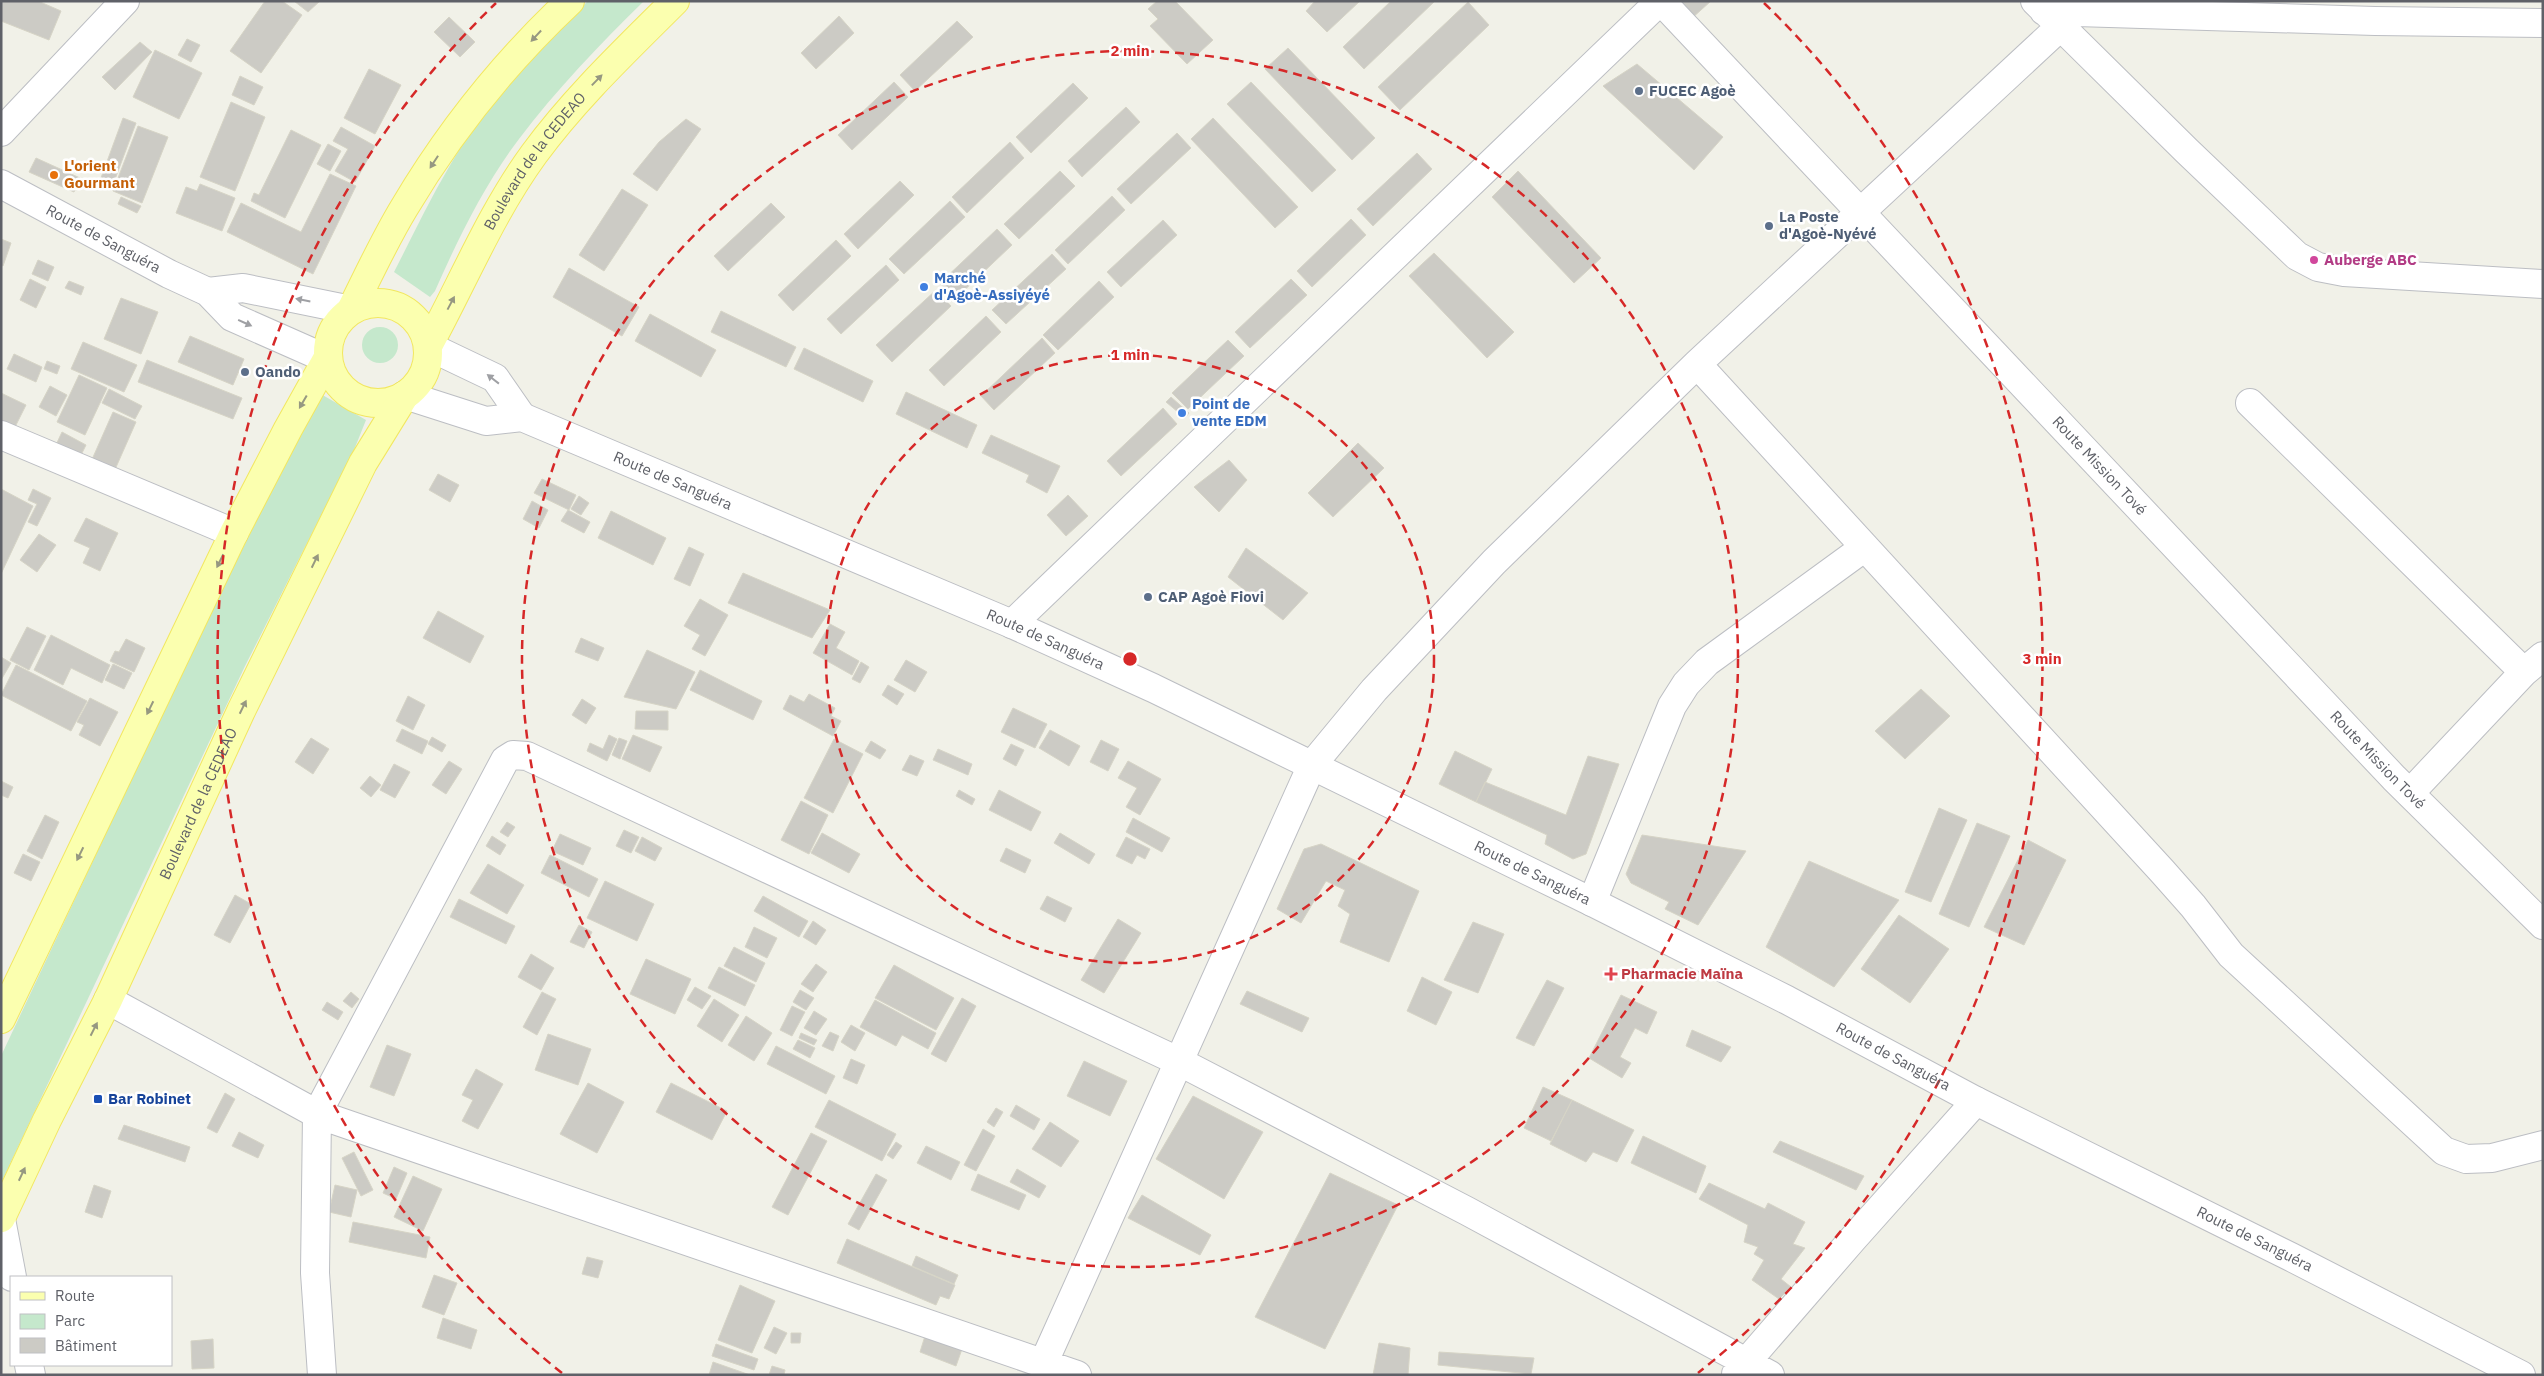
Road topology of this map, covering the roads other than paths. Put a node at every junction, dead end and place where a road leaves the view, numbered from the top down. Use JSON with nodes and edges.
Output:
{"nodes":[{"id":1,"x":126,"y":1,"type":"edge"},
{"id":2,"x":570,"y":1,"type":"edge"},
{"id":3,"x":675,"y":1,"type":"edge"},
{"id":4,"x":1661,"y":1,"type":"edge"},
{"id":5,"x":2047,"y":13,"type":"edge"},
{"id":6,"x":2543,"y":23,"type":"edge"},
{"id":7,"x":1,"y":132,"type":"edge"},
{"id":8,"x":1,"y":184,"type":"edge"},
{"id":9,"x":1860,"y":213,"type":"junction"},
{"id":10,"x":2543,"y":284,"type":"edge"},
{"id":11,"x":208,"y":292,"type":"junction"},
{"id":12,"x":351,"y":310,"type":"junction"},
{"id":13,"x":428,"y":346,"type":"junction"},
{"id":14,"x":328,"y":359,"type":"junction"},
{"id":15,"x":1697,"y":364,"type":"junction"},
{"id":16,"x":405,"y":395,"type":"junction"},
{"id":17,"x":2250,"y":404,"type":"dead end"},
{"id":18,"x":522,"y":417,"type":"junction"},
{"id":19,"x":1,"y":435,"type":"edge"},
{"id":20,"x":234,"y":533,"type":"junction"},
{"id":21,"x":1865,"y":547,"type":"junction"},
{"id":22,"x":1012,"y":624,"type":"junction"},
{"id":23,"x":2534,"y":664,"type":"edge"},
{"id":24,"x":1312,"y":765,"type":"junction"},
{"id":25,"x":2410,"y":793,"type":"junction"},
{"id":26,"x":1592,"y":902,"type":"junction"},
{"id":27,"x":2543,"y":925,"type":"edge"},
{"id":28,"x":108,"y":1000,"type":"junction"},
{"id":29,"x":1,"y":1019,"type":"edge"},
{"id":30,"x":1180,"y":1062,"type":"junction"},
{"id":31,"x":1976,"y":1101,"type":"junction"},
{"id":32,"x":317,"y":1114,"type":"junction"},
{"id":33,"x":2543,"y":1146,"type":"edge"},
{"id":34,"x":1,"y":1219,"type":"edge"},
{"id":35,"x":12,"y":1276,"type":"edge"},
{"id":36,"x":1046,"y":1368,"type":"edge"},
{"id":37,"x":1751,"y":1370,"type":"edge"},
{"id":38,"x":323,"y":1375,"type":"edge"},
{"id":39,"x":1078,"y":1375,"type":"edge"},
{"id":40,"x":2521,"y":1375,"type":"edge"}],
"edges":[{"from":1,"to":7,"type":"street"},
{"from":2,"to":12,"type":"main road","one_way":true},
{"from":13,"to":3,"type":"main road","name":"Boulevard de la CEDEAO","one_way":true},
{"from":4,"to":9,"type":"street","name":"Route Mission Tové"},
{"from":4,"to":22,"type":"street"},
{"from":5,"to":6,"type":"street"},
{"from":5,"to":9,"type":"street"},
{"from":5,"to":10,"type":"street"},
{"from":8,"to":11,"type":"street","name":"Route de Sanguéra"},
{"from":9,"to":15,"type":"street"},
{"from":9,"to":25,"type":"street","name":"Route Mission Tové"},
{"from":12,"to":11,"type":"street","one_way":true},
{"from":11,"to":14,"type":"street","name":"Route de Sanguéra","one_way":true},
{"from":12,"to":13,"type":"main road"},
{"from":12,"to":14,"type":"main road"},
{"from":13,"to":16,"type":"main road"},
{"from":18,"to":13,"type":"street","one_way":true},
{"from":14,"to":16,"type":"main road"},
{"from":14,"to":20,"type":"main road","one_way":true},
{"from":15,"to":21,"type":"street"},
{"from":15,"to":24,"type":"street"},
{"from":16,"to":18,"type":"street","name":"Route de Sanguéra"},
{"from":28,"to":16,"type":"main road","name":"Boulevard de la CEDEAO","one_way":true},
{"from":17,"to":23,"type":"street"},
{"from":18,"to":22,"type":"street","name":"Route de Sanguéra"},
{"from":19,"to":20,"type":"street"},
{"from":20,"to":29,"type":"main road","one_way":true},
{"from":21,"to":26,"type":"street"},
{"from":21,"to":33,"type":"street"},
{"from":22,"to":24,"type":"street","name":"Route de Sanguéra"},
{"from":23,"to":25,"type":"street"},
{"from":24,"to":26,"type":"street","name":"Route de Sanguéra"},
{"from":24,"to":30,"type":"street"},
{"from":25,"to":27,"type":"street","name":"Route Mission Tové"},
{"from":26,"to":31,"type":"street","name":"Route de Sanguéra"},
{"from":28,"to":32,"type":"street"},
{"from":34,"to":28,"type":"main road","name":"Boulevard de la CEDEAO","one_way":true},
{"from":30,"to":32,"type":"street"},
{"from":30,"to":36,"type":"street"},
{"from":30,"to":37,"type":"street"},
{"from":31,"to":37,"type":"street"},
{"from":31,"to":40,"type":"street","name":"Route de Sanguéra"},
{"from":32,"to":36,"type":"street"},
{"from":32,"to":38,"type":"street"},
{"from":34,"to":35,"type":"street"},
{"from":36,"to":39,"type":"street"}]}
